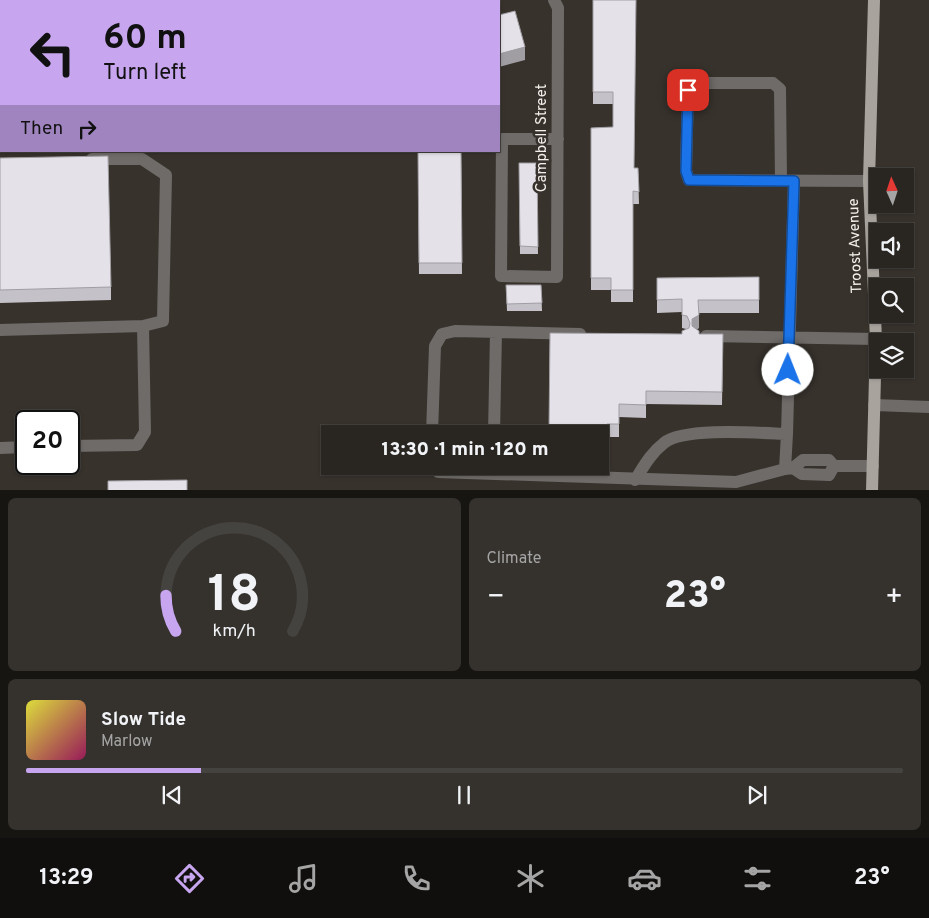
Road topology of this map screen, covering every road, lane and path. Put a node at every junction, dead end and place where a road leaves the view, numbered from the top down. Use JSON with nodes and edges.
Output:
{"nodes":[{"id":1,"x":554,"y":0,"type":"edge"},
{"id":2,"x":874,"y":0,"type":"edge"},
{"id":3,"x":558,"y":139,"type":"junction"},
{"id":4,"x":76,"y":160,"type":"edge"},
{"id":5,"x":869,"y":168,"type":"edge"},
{"id":6,"x":788,"y":181,"type":"junction"},
{"id":7,"x":869,"y":181,"type":"edge"},
{"id":8,"x":870,"y":213,"type":"edge"},
{"id":9,"x":143,"y":326,"type":"junction"},
{"id":10,"x":0,"y":330,"type":"edge"},
{"id":11,"x":496,"y":332,"type":"junction"},
{"id":12,"x":876,"y":333,"type":"edge"},
{"id":13,"x":594,"y":334,"type":"edge"},
{"id":14,"x":699,"y":336,"type":"edge"},
{"id":15,"x":789,"y":338,"type":"junction"},
{"id":16,"x":869,"y":340,"type":"edge"},
{"id":17,"x":875,"y":378,"type":"edge"},
{"id":18,"x":874,"y":405,"type":"junction"},
{"id":19,"x":929,"y":407,"type":"edge"},
{"id":20,"x":432,"y":425,"type":"edge"},
{"id":21,"x":494,"y":425,"type":"edge"},
{"id":22,"x":787,"y":434,"type":"junction"},
{"id":23,"x":80,"y":446,"type":"edge"},
{"id":24,"x":15,"y":447,"type":"edge"},
{"id":25,"x":0,"y":448,"type":"edge"},
{"id":26,"x":873,"y":466,"type":"junction"},
{"id":27,"x":789,"y":468,"type":"junction"},
{"id":28,"x":564,"y":475,"type":"edge"},
{"id":29,"x":635,"y":480,"type":"junction"},
{"id":30,"x":872,"y":490,"type":"edge"}],
"edges":[{"from":1,"to":3,"type":"street","name":"Campbell Street"},
{"from":2,"to":5,"type":"main road","name":"Troost Avenue"},
{"from":3,"to":3,"type":"street","name":"Campbell Street"},
{"from":4,"to":9,"type":"street"},
{"from":6,"to":6,"type":"street"},
{"from":6,"to":7,"type":"street"},
{"from":6,"to":15,"type":"street"},
{"from":8,"to":12,"type":"main road","name":"Troost Avenue"},
{"from":9,"to":10,"type":"street"},
{"from":9,"to":23,"type":"street"},
{"from":11,"to":13,"type":"street"},
{"from":11,"to":20,"type":"street"},
{"from":11,"to":21,"type":"street"},
{"from":14,"to":15,"type":"street"},
{"from":15,"to":16,"type":"street"},
{"from":15,"to":22,"type":"street"},
{"from":17,"to":18,"type":"main road","name":"Troost Avenue"},
{"from":18,"to":19,"type":"street"},
{"from":18,"to":26,"type":"main road","name":"Troost Avenue"},
{"from":22,"to":27,"type":"street"},
{"from":22,"to":29,"type":"street"},
{"from":24,"to":25,"type":"street"},
{"from":26,"to":27,"type":"street"},
{"from":26,"to":30,"type":"main road","name":"Troost Avenue"},
{"from":27,"to":29,"type":"street"},
{"from":28,"to":29,"type":"street"}]}
